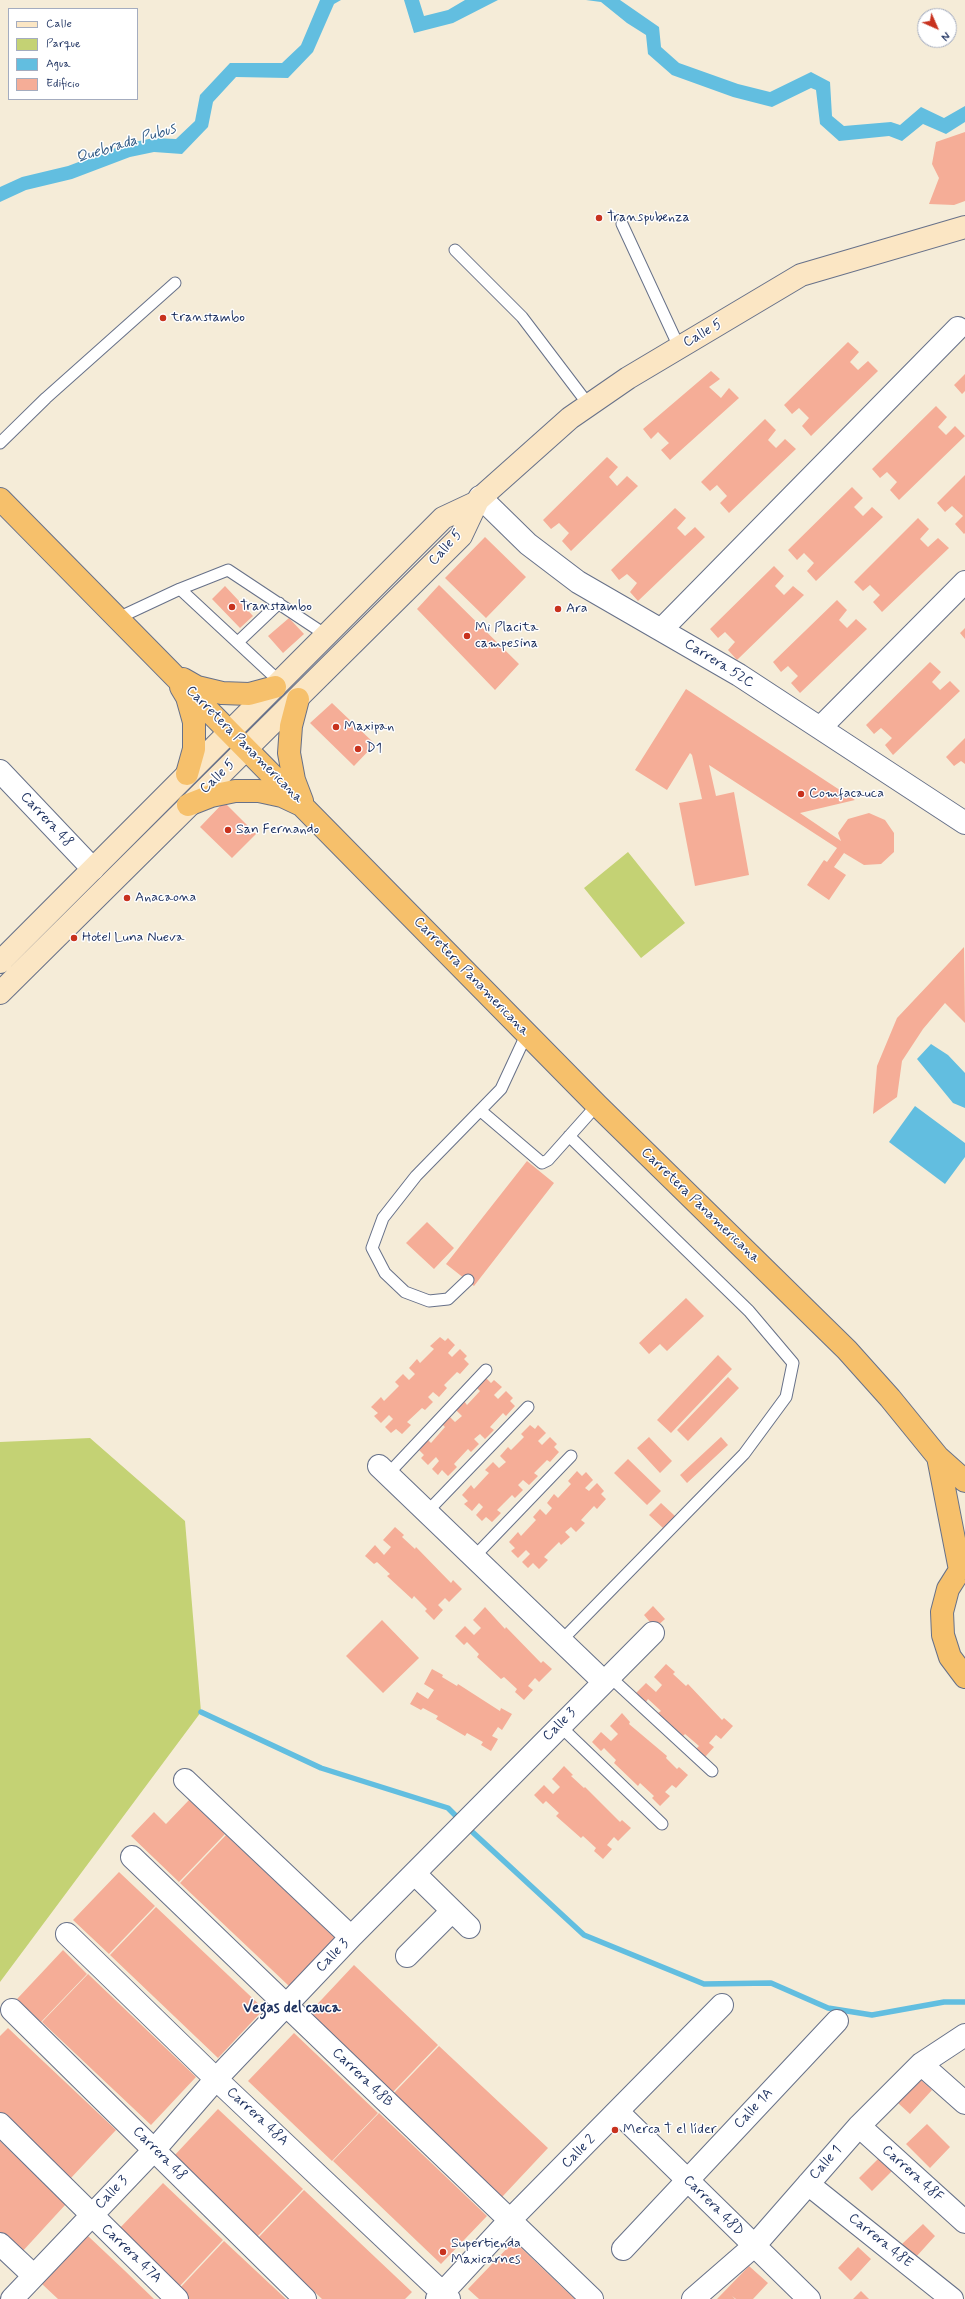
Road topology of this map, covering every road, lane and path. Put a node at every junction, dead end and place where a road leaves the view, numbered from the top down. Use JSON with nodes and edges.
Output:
{"nodes":[{"id":1,"x":622,"y":224,"type":"dead end"},
{"id":2,"x":965,"y":227,"type":"edge"},
{"id":3,"x":455,"y":250,"type":"dead end"},
{"id":4,"x":175,"y":283,"type":"dead end"},
{"id":5,"x":958,"y":328,"type":"dead end"},
{"id":6,"x":679,"y":347,"type":"junction"},
{"id":7,"x":588,"y":404,"type":"junction"},
{"id":8,"x":0,"y":443,"type":"edge"},
{"id":9,"x":0,"y":499,"type":"edge"},
{"id":10,"x":478,"y":500,"type":"junction"},
{"id":11,"x":965,"y":582,"type":"edge"},
{"id":12,"x":180,"y":589,"type":"junction"},
{"id":13,"x":278,"y":603,"type":"junction"},
{"id":14,"x":118,"y":618,"type":"junction"},
{"id":15,"x":662,"y":629,"type":"junction"},
{"id":16,"x":326,"y":636,"type":"junction"},
{"id":17,"x":238,"y":642,"type":"junction"},
{"id":18,"x":174,"y":674,"type":"junction"},
{"id":19,"x":277,"y":684,"type":"junction"},
{"id":20,"x":298,"y":699,"type":"junction"},
{"id":21,"x":820,"y":728,"type":"junction"},
{"id":22,"x":230,"y":731,"type":"junction"},
{"id":23,"x":248,"y":748,"type":"junction"},
{"id":24,"x":0,"y":771,"type":"edge"},
{"id":25,"x":187,"y":774,"type":"junction"},
{"id":26,"x":188,"y":805,"type":"junction"},
{"id":27,"x":304,"y":806,"type":"junction"},
{"id":28,"x":965,"y":823,"type":"edge"},
{"id":29,"x":93,"y":869,"type":"junction"},
{"id":30,"x":0,"y":962,"type":"edge"},
{"id":31,"x":0,"y":993,"type":"edge"},
{"id":32,"x":527,"y":1033,"type":"junction"},
{"id":33,"x":597,"y":1105,"type":"junction"},
{"id":34,"x":481,"y":1111,"type":"junction"},
{"id":35,"x":569,"y":1136,"type":"junction"},
{"id":36,"x":468,"y":1280,"type":"dead end"},
{"id":37,"x":486,"y":1370,"type":"dead end"},
{"id":38,"x":528,"y":1407,"type":"dead end"},
{"id":39,"x":571,"y":1456,"type":"dead end"},
{"id":40,"x":938,"y":1457,"type":"junction"},
{"id":41,"x":383,"y":1470,"type":"joint"},
{"id":42,"x":965,"y":1481,"type":"edge"},
{"id":43,"x":427,"y":1512,"type":"junction"},
{"id":44,"x":474,"y":1557,"type":"junction"},
{"id":45,"x":963,"y":1568,"type":"edge"},
{"id":46,"x":652,"y":1633,"type":"dead end"},
{"id":47,"x":561,"y":1641,"type":"junction"},
{"id":48,"x":965,"y":1677,"type":"edge"},
{"id":49,"x":607,"y":1679,"type":"junction"},
{"id":50,"x":560,"y":1726,"type":"junction"},
{"id":51,"x":712,"y":1771,"type":"dead end"},
{"id":52,"x":185,"y":1780,"type":"dead end"},
{"id":53,"x":662,"y":1824,"type":"dead end"},
{"id":54,"x":132,"y":1857,"type":"dead end"},
{"id":55,"x":415,"y":1874,"type":"junction"},
{"id":56,"x":452,"y":1911,"type":"junction"},
{"id":57,"x":469,"y":1927,"type":"dead end"},
{"id":58,"x":67,"y":1934,"type":"dead end"},
{"id":59,"x":351,"y":1937,"type":"junction"},
{"id":60,"x":407,"y":1956,"type":"dead end"},
{"id":61,"x":722,"y":2005,"type":"dead end"},
{"id":62,"x":286,"y":2006,"type":"junction"},
{"id":63,"x":12,"y":2010,"type":"dead end"},
{"id":64,"x":837,"y":2021,"type":"dead end"},
{"id":65,"x":965,"y":2035,"type":"edge"},
{"id":66,"x":922,"y":2064,"type":"junction"},
{"id":67,"x":216,"y":2079,"type":"junction"},
{"id":68,"x":965,"y":2103,"type":"edge"},
{"id":69,"x":618,"y":2112,"type":"junction"},
{"id":70,"x":0,"y":2124,"type":"edge"},
{"id":71,"x":859,"y":2126,"type":"junction"},
{"id":72,"x":155,"y":2149,"type":"junction"},
{"id":73,"x":687,"y":2180,"type":"junction"},
{"id":74,"x":808,"y":2184,"type":"junction"},
{"id":75,"x":91,"y":2215,"type":"junction"},
{"id":76,"x":510,"y":2220,"type":"junction"},
{"id":77,"x":965,"y":2222,"type":"edge"},
{"id":78,"x":0,"y":2244,"type":"edge"},
{"id":79,"x":754,"y":2246,"type":"junction"},
{"id":80,"x":623,"y":2249,"type":"dead end"},
{"id":81,"x":26,"y":2290,"type":"edge"},
{"id":82,"x":443,"y":2297,"type":"edge"},
{"id":83,"x":177,"y":2299,"type":"edge"},
{"id":84,"x":305,"y":2299,"type":"edge"},
{"id":85,"x":592,"y":2299,"type":"edge"},
{"id":86,"x":693,"y":2299,"type":"edge"},
{"id":87,"x":809,"y":2299,"type":"edge"},
{"id":88,"x":952,"y":2299,"type":"edge"}],
"edges":[{"from":1,"to":6,"type":"lane"},
{"from":2,"to":6,"type":"main road","name":"Calle 5"},
{"from":3,"to":7,"type":"lane"},
{"from":4,"to":8,"type":"lane"},
{"from":5,"to":15,"type":"street"},
{"from":6,"to":7,"type":"main road","name":"Calle 5"},
{"from":7,"to":10,"type":"main road","name":"Calle 5"},
{"from":9,"to":14,"type":"highway","name":"Carretera Panamericana"},
{"from":10,"to":15,"type":"street","name":"Carrera 52C"},
{"from":10,"to":16,"type":"main road","name":"Calle 5"},
{"from":10,"to":20,"type":"main road","name":"Calle 5"},
{"from":11,"to":21,"type":"street"},
{"from":12,"to":13,"type":"lane"},
{"from":12,"to":14,"type":"lane"},
{"from":12,"to":17,"type":"lane"},
{"from":13,"to":16,"type":"lane"},
{"from":13,"to":17,"type":"lane"},
{"from":14,"to":18,"type":"highway","name":"Carretera Panamericana"},
{"from":15,"to":21,"type":"street","name":"Carrera 52C"},
{"from":16,"to":19,"type":"main road","name":"Calle 5"},
{"from":17,"to":19,"type":"lane"},
{"from":18,"to":19,"type":"highway"},
{"from":18,"to":22,"type":"highway","name":"Carretera Panamericana"},
{"from":18,"to":25,"type":"highway"},
{"from":19,"to":22,"type":"main road","name":"Calle 5"},
{"from":20,"to":23,"type":"main road","name":"Calle 5"},
{"from":20,"to":27,"type":"highway"},
{"from":21,"to":28,"type":"street","name":"Carrera 52C"},
{"from":22,"to":23,"type":"highway","name":"Carretera Panamericana"},
{"from":22,"to":25,"type":"main road","name":"Calle 5"},
{"from":23,"to":26,"type":"main road","name":"Calle 5"},
{"from":23,"to":27,"type":"highway","name":"Carretera Panamericana"},
{"from":24,"to":29,"type":"street","name":"Carrera 48"},
{"from":25,"to":29,"type":"main road","name":"Calle 5"},
{"from":26,"to":27,"type":"highway"},
{"from":26,"to":31,"type":"main road","name":"Calle 5"},
{"from":27,"to":32,"type":"highway","name":"Carretera Panamericana"},
{"from":29,"to":30,"type":"main road","name":"Calle 5"},
{"from":32,"to":33,"type":"highway","name":"Carretera Panamericana"},
{"from":32,"to":34,"type":"lane"},
{"from":33,"to":35,"type":"lane"},
{"from":33,"to":40,"type":"highway","name":"Carretera Panamericana"},
{"from":34,"to":35,"type":"lane"},
{"from":34,"to":36,"type":"lane"},
{"from":35,"to":47,"type":"lane"},
{"from":37,"to":41,"type":"lane"},
{"from":38,"to":43,"type":"lane"},
{"from":39,"to":44,"type":"lane"},
{"from":40,"to":42,"type":"highway","name":"Carretera Panamericana"},
{"from":40,"to":45,"type":"highway","name":"Carretera Panamericana"},
{"from":41,"to":43,"type":"street"},
{"from":43,"to":44,"type":"street"},
{"from":44,"to":47,"type":"street"},
{"from":45,"to":48,"type":"highway"},
{"from":46,"to":49,"type":"street","name":"Calle 3"},
{"from":47,"to":49,"type":"street"},
{"from":49,"to":50,"type":"street","name":"Calle 3"},
{"from":49,"to":51,"type":"lane"},
{"from":50,"to":53,"type":"lane"},
{"from":50,"to":55,"type":"street","name":"Calle 3"},
{"from":52,"to":59,"type":"street"},
{"from":54,"to":62,"type":"street","name":"Carrera 48B"},
{"from":55,"to":56,"type":"street"},
{"from":55,"to":59,"type":"street","name":"Calle 3"},
{"from":56,"to":57,"type":"street"},
{"from":56,"to":60,"type":"street"},
{"from":58,"to":67,"type":"street","name":"Carrera 48A"},
{"from":59,"to":62,"type":"street","name":"Calle 3"},
{"from":61,"to":69,"type":"street","name":"Calle 2"},
{"from":62,"to":67,"type":"street","name":"Calle 3"},
{"from":62,"to":76,"type":"street","name":"Carrera 48B"},
{"from":63,"to":72,"type":"street","name":"Carrera 48"},
{"from":64,"to":73,"type":"street","name":"Calle 1A"},
{"from":65,"to":66,"type":"street","name":"Calle 1"},
{"from":66,"to":68,"type":"street"},
{"from":66,"to":71,"type":"street","name":"Calle 1"},
{"from":67,"to":72,"type":"street","name":"Calle 3"},
{"from":67,"to":82,"type":"street","name":"Carrera 48A"},
{"from":69,"to":73,"type":"street","name":"Carrera 48D"},
{"from":69,"to":76,"type":"street","name":"Calle 2"},
{"from":70,"to":75,"type":"street","name":"Carrera 47A"},
{"from":71,"to":74,"type":"street","name":"Calle 1"},
{"from":71,"to":77,"type":"street","name":"Carrera 48F"},
{"from":72,"to":75,"type":"street","name":"Calle 3"},
{"from":72,"to":84,"type":"street","name":"Carrera 48"},
{"from":73,"to":79,"type":"street","name":"Carrera 48D"},
{"from":73,"to":80,"type":"street","name":"Calle 1A"},
{"from":74,"to":79,"type":"street","name":"Calle 1"},
{"from":74,"to":88,"type":"street","name":"Carrera 48E"},
{"from":75,"to":81,"type":"street","name":"Calle 3"},
{"from":75,"to":83,"type":"street","name":"Carrera 47A"},
{"from":76,"to":82,"type":"street","name":"Calle 2"},
{"from":76,"to":85,"type":"street","name":"Carrera 48B"},
{"from":78,"to":81,"type":"street"},
{"from":79,"to":86,"type":"street","name":"Calle 1"},
{"from":79,"to":87,"type":"street","name":"Carrera 48D"}]}
